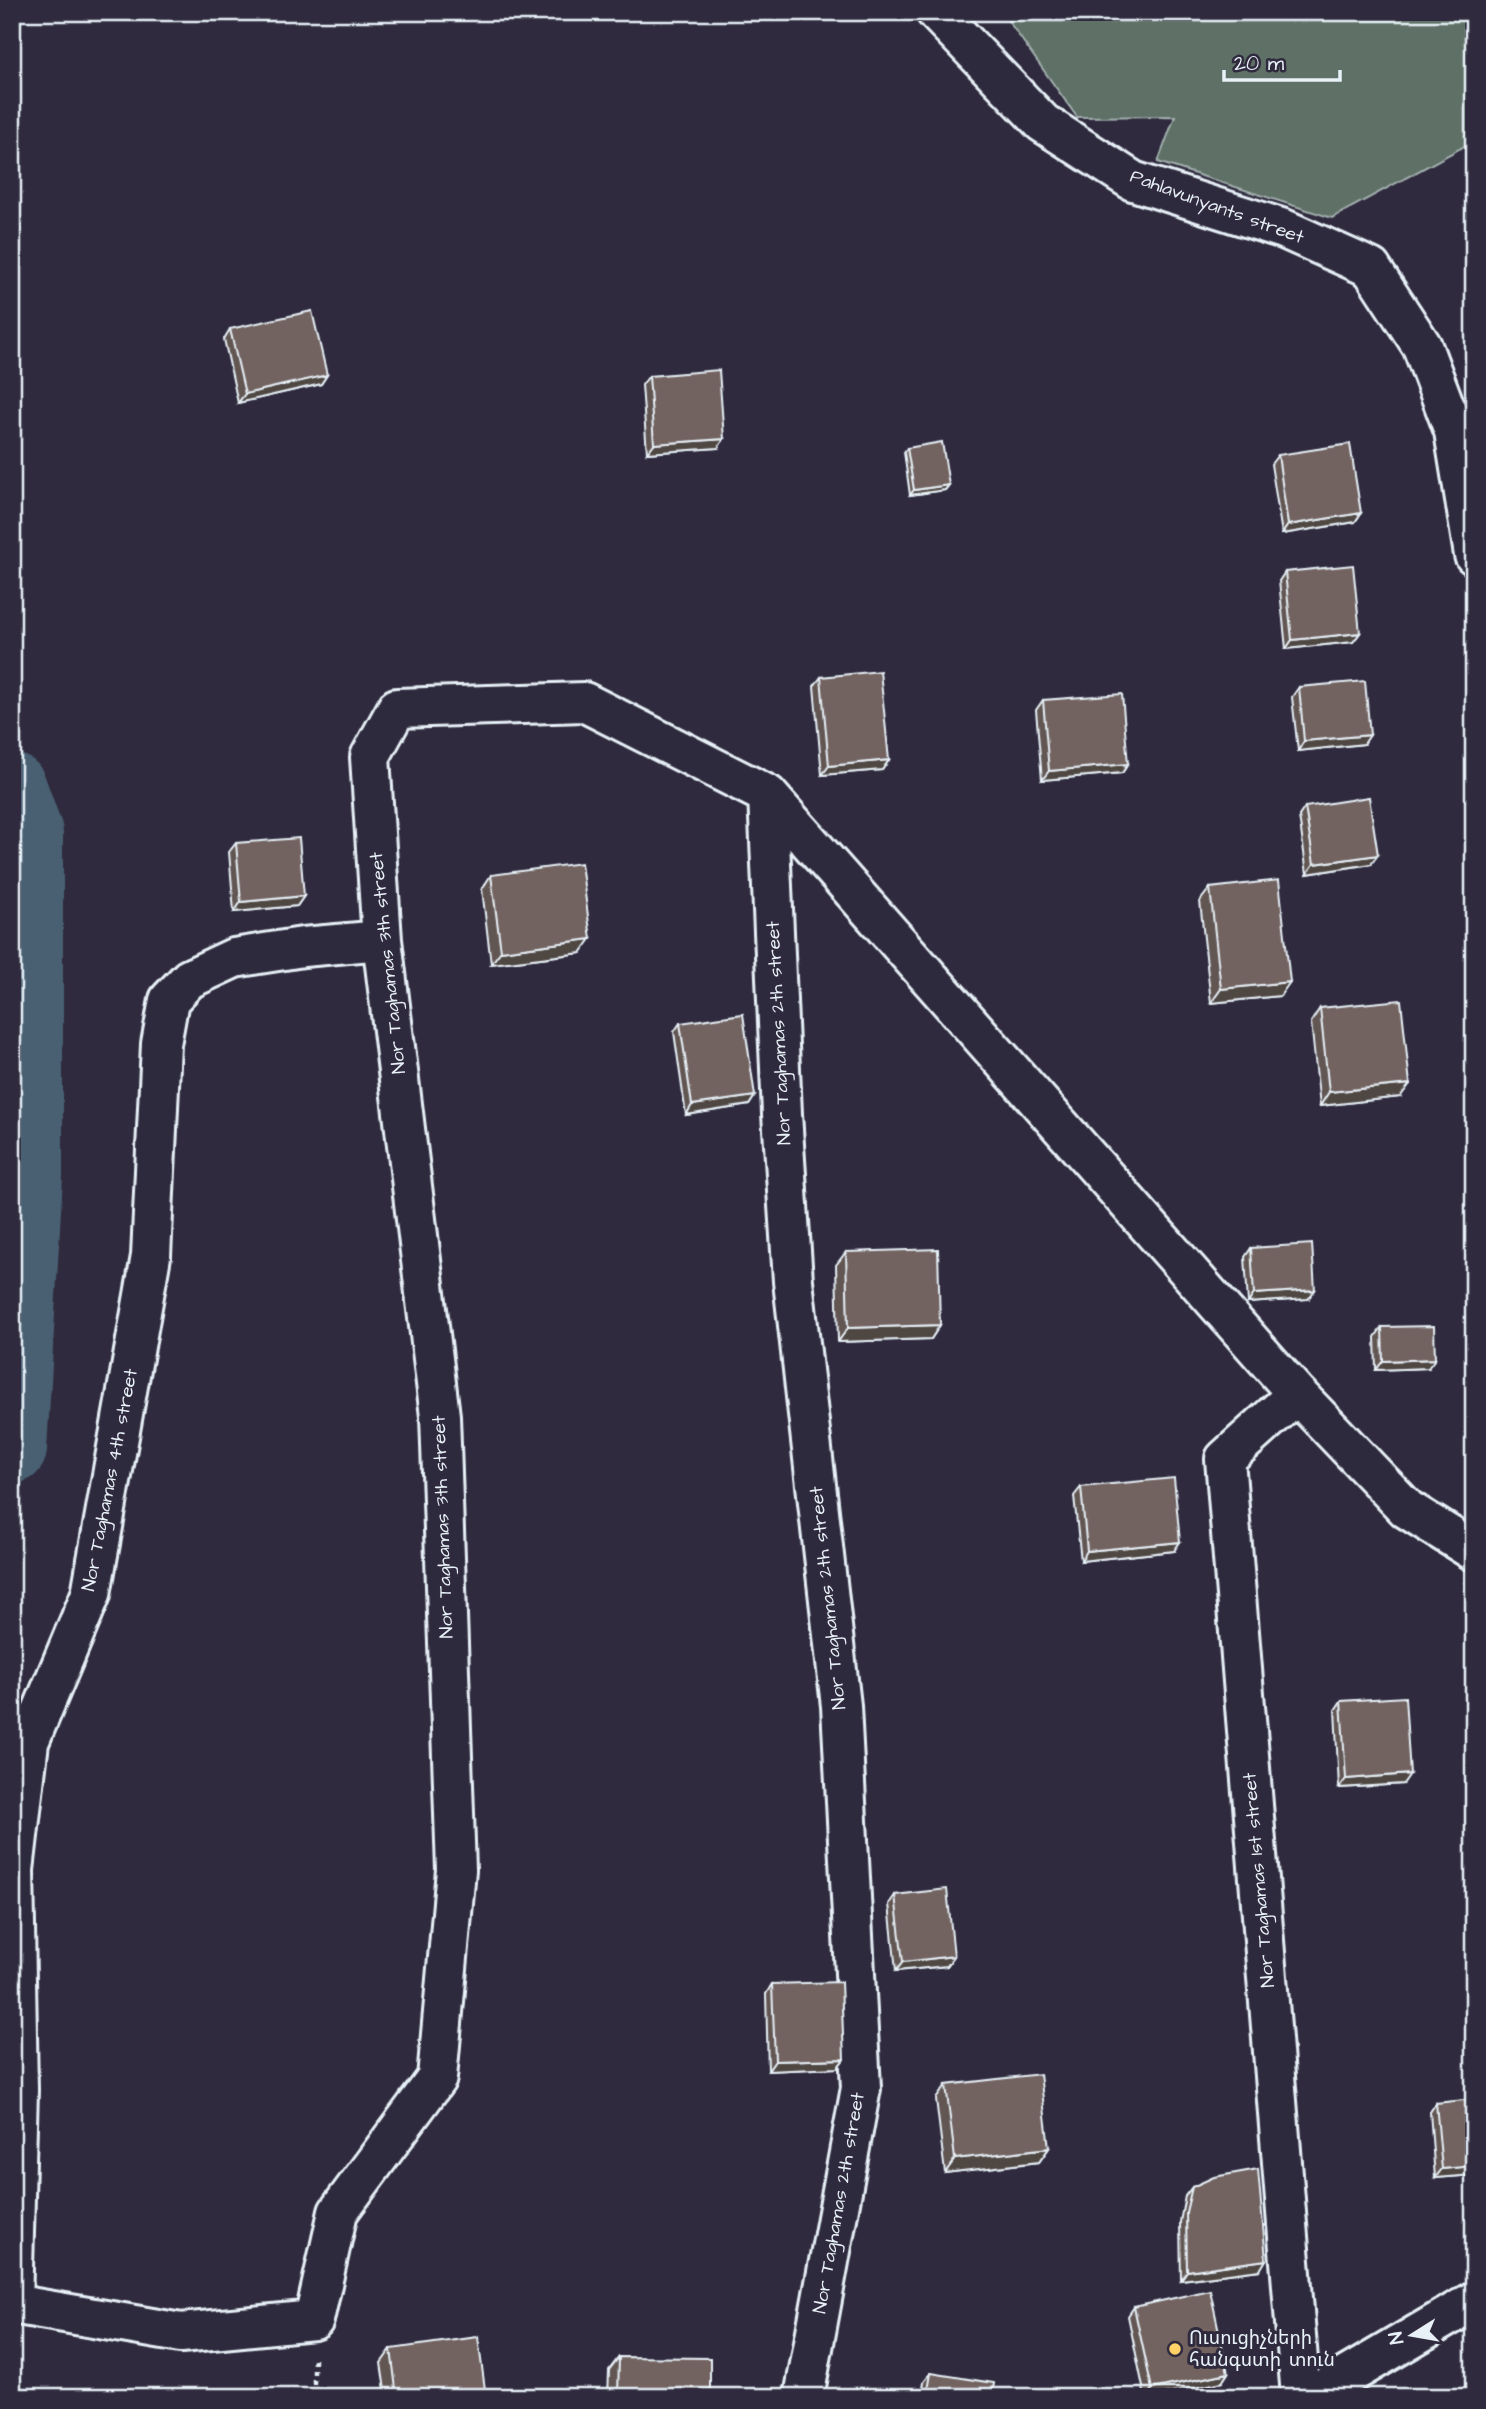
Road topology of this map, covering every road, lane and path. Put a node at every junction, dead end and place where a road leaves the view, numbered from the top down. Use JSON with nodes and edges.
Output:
{"nodes":[{"id":1,"x":936,"y":12,"type":"edge"},
{"id":2,"x":1474,"y":555,"type":"edge"},
{"id":3,"x":768,"y":794,"type":"junction"},
{"id":4,"x":382,"y":940,"type":"junction"},
{"id":5,"x":1297,"y":1394,"type":"junction"},
{"id":6,"x":1474,"y":1550,"type":"edge"},
{"id":7,"x":1474,"y":2301,"type":"edge"},
{"id":8,"x":12,"y":2304,"type":"edge"},
{"id":9,"x":804,"y":2397,"type":"edge"},
{"id":10,"x":1301,"y":2397,"type":"edge"},
{"id":11,"x":1311,"y":2397,"type":"edge"}],
"edges":[{"from":1,"to":2,"type":"street","name":"Pahlavunyants street"},
{"from":3,"to":4,"type":"street","name":"Nor Taghamas 3th street"},
{"from":3,"to":5,"type":"street"},
{"from":3,"to":9,"type":"street","name":"Nor Taghamas 2th street"},
{"from":4,"to":8,"type":"street","name":"Nor Taghamas 4th street"},
{"from":4,"to":8,"type":"street","name":"Nor Taghamas 3th street"},
{"from":5,"to":6,"type":"street"},
{"from":5,"to":10,"type":"street","name":"Nor Taghamas 1st street"},
{"from":7,"to":11,"type":"street"}]}
